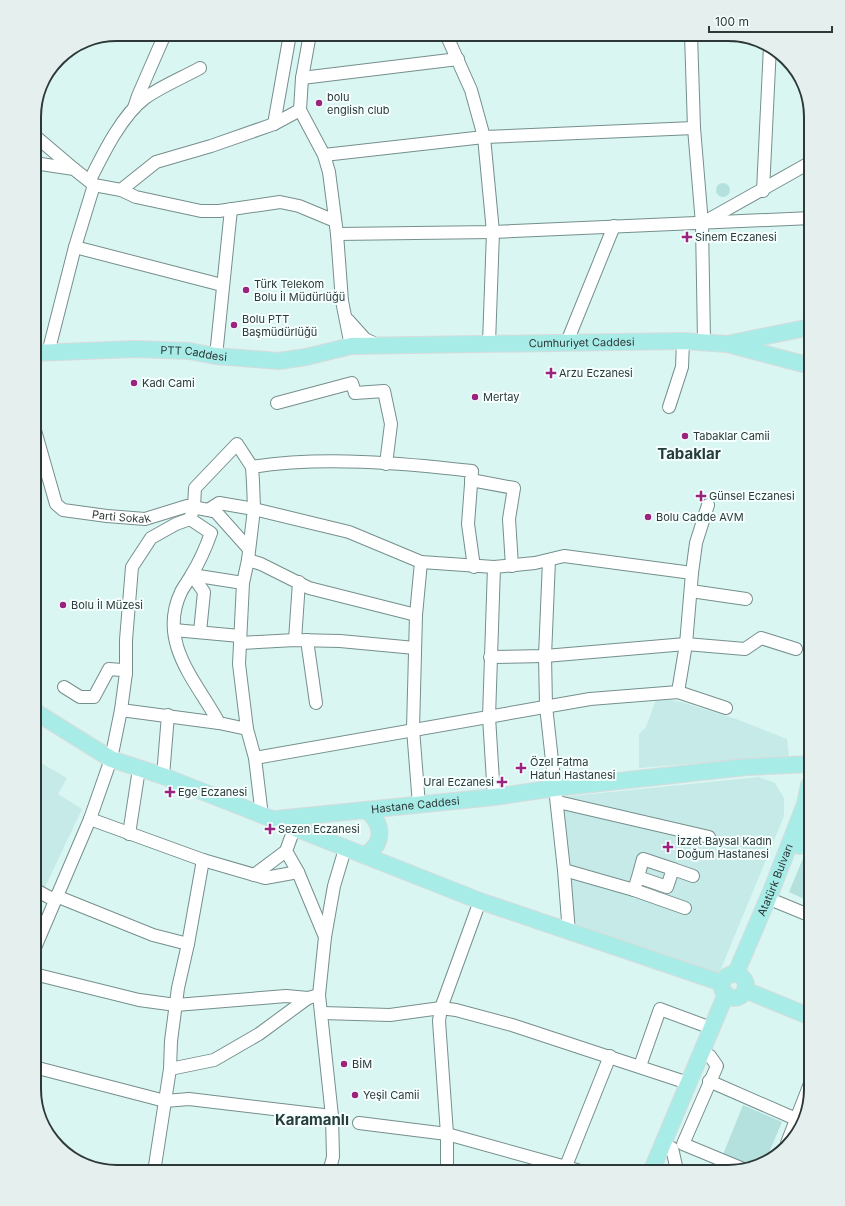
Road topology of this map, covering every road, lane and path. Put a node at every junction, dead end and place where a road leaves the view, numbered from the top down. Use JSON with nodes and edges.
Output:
{"nodes":[{"id":1,"x":162,"y":41,"type":"edge"},
{"id":2,"x":289,"y":41,"type":"edge"},
{"id":3,"x":309,"y":41,"type":"edge"},
{"id":4,"x":449,"y":41,"type":"edge"},
{"id":5,"x":688,"y":41,"type":"edge"},
{"id":6,"x":770,"y":54,"type":"edge"},
{"id":7,"x":458,"y":59,"type":"junction"},
{"id":8,"x":200,"y":68,"type":"dead end"},
{"id":9,"x":302,"y":78,"type":"junction"},
{"id":10,"x":134,"y":110,"type":"junction"},
{"id":11,"x":300,"y":110,"type":"junction"},
{"id":12,"x":274,"y":124,"type":"junction"},
{"id":13,"x":694,"y":128,"type":"junction"},
{"id":14,"x":484,"y":137,"type":"junction"},
{"id":15,"x":41,"y":141,"type":"edge"},
{"id":16,"x":324,"y":155,"type":"junction"},
{"id":17,"x":41,"y":164,"type":"edge"},
{"id":18,"x":804,"y":166,"type":"edge"},
{"id":19,"x":74,"y":169,"type":"junction"},
{"id":20,"x":92,"y":182,"type":"junction"},
{"id":21,"x":121,"y":190,"type":"junction"},
{"id":22,"x":763,"y":191,"type":"junction"},
{"id":23,"x":231,"y":209,"type":"junction"},
{"id":24,"x":804,"y":218,"type":"edge"},
{"id":25,"x":335,"y":221,"type":"junction"},
{"id":26,"x":702,"y":224,"type":"junction"},
{"id":27,"x":614,"y":226,"type":"junction"},
{"id":28,"x":493,"y":232,"type":"junction"},
{"id":29,"x":337,"y":234,"type":"junction"},
{"id":30,"x":75,"y":247,"type":"junction"},
{"id":31,"x":222,"y":285,"type":"junction"},
{"id":32,"x":346,"y":317,"type":"junction"},
{"id":33,"x":804,"y":328,"type":"edge"},
{"id":34,"x":683,"y":341,"type":"junction"},
{"id":35,"x":704,"y":341,"type":"junction"},
{"id":36,"x":567,"y":342,"type":"junction"},
{"id":37,"x":489,"y":343,"type":"junction"},
{"id":38,"x":728,"y":344,"type":"junction"},
{"id":39,"x":378,"y":345,"type":"junction"},
{"id":40,"x":351,"y":346,"type":"junction"},
{"id":41,"x":41,"y":353,"type":"edge"},
{"id":42,"x":216,"y":356,"type":"junction"},
{"id":43,"x":804,"y":364,"type":"edge"},
{"id":44,"x":277,"y":403,"type":"dead end"},
{"id":45,"x":669,"y":407,"type":"dead end"},
{"id":46,"x":41,"y":452,"type":"edge"},
{"id":47,"x":386,"y":464,"type":"junction"},
{"id":48,"x":252,"y":467,"type":"junction"},
{"id":49,"x":471,"y":480,"type":"junction"},
{"id":50,"x":708,"y":505,"type":"dead end"},
{"id":51,"x":191,"y":506,"type":"junction"},
{"id":52,"x":254,"y":509,"type":"junction"},
{"id":53,"x":208,"y":510,"type":"junction"},
{"id":54,"x":220,"y":516,"type":"junction"},
{"id":55,"x":190,"y":519,"type":"junction"},
{"id":56,"x":211,"y":533,"type":"junction"},
{"id":57,"x":248,"y":555,"type":"junction"},
{"id":58,"x":548,"y":560,"type":"junction"},
{"id":59,"x":422,"y":562,"type":"junction"},
{"id":60,"x":512,"y":566,"type":"junction"},
{"id":61,"x":474,"y":567,"type":"junction"},
{"id":62,"x":494,"y":567,"type":"junction"},
{"id":63,"x":692,"y":573,"type":"junction"},
{"id":64,"x":192,"y":575,"type":"junction"},
{"id":65,"x":299,"y":582,"type":"junction"},
{"id":66,"x":243,"y":583,"type":"junction"},
{"id":67,"x":691,"y":591,"type":"junction"},
{"id":68,"x":746,"y":599,"type":"dead end"},
{"id":69,"x":416,"y":615,"type":"junction"},
{"id":70,"x":174,"y":630,"type":"junction"},
{"id":71,"x":200,"y":632,"type":"junction"},
{"id":72,"x":240,"y":639,"type":"junction"},
{"id":73,"x":301,"y":640,"type":"junction"},
{"id":74,"x":686,"y":644,"type":"junction"},
{"id":75,"x":415,"y":648,"type":"junction"},
{"id":76,"x":796,"y":649,"type":"dead end"},
{"id":77,"x":544,"y":656,"type":"junction"},
{"id":78,"x":490,"y":658,"type":"junction"},
{"id":79,"x":126,"y":672,"type":"junction"},
{"id":80,"x":64,"y":687,"type":"dead end"},
{"id":81,"x":678,"y":692,"type":"junction"},
{"id":82,"x":316,"y":703,"type":"dead end"},
{"id":83,"x":546,"y":706,"type":"junction"},
{"id":84,"x":726,"y":708,"type":"dead end"},
{"id":85,"x":121,"y":710,"type":"junction"},
{"id":86,"x":41,"y":715,"type":"edge"},
{"id":87,"x":168,"y":715,"type":"junction"},
{"id":88,"x":489,"y":717,"type":"junction"},
{"id":89,"x":219,"y":723,"type":"junction"},
{"id":90,"x":247,"y":729,"type":"junction"},
{"id":91,"x":414,"y":729,"type":"junction"},
{"id":92,"x":255,"y":758,"type":"junction"},
{"id":93,"x":111,"y":759,"type":"junction"},
{"id":94,"x":139,"y":769,"type":"junction"},
{"id":95,"x":804,"y":775,"type":"edge"},
{"id":96,"x":163,"y":776,"type":"junction"},
{"id":97,"x":556,"y":795,"type":"junction"},
{"id":98,"x":494,"y":797,"type":"junction"},
{"id":99,"x":804,"y":804,"type":"edge"},
{"id":100,"x":419,"y":805,"type":"junction"},
{"id":101,"x":367,"y":811,"type":"junction"},
{"id":102,"x":308,"y":816,"type":"junction"},
{"id":103,"x":267,"y":818,"type":"junction"},
{"id":104,"x":90,"y":819,"type":"junction"},
{"id":105,"x":294,"y":829,"type":"junction"},
{"id":106,"x":129,"y":834,"type":"junction"},
{"id":107,"x":804,"y":836,"type":"edge"},
{"id":108,"x":709,"y":837,"type":"dead end"},
{"id":109,"x":345,"y":849,"type":"junction"},
{"id":110,"x":286,"y":851,"type":"junction"},
{"id":111,"x":364,"y":855,"type":"junction"},
{"id":112,"x":203,"y":860,"type":"junction"},
{"id":113,"x":673,"y":869,"type":"junction"},
{"id":114,"x":564,"y":870,"type":"junction"},
{"id":115,"x":298,"y":872,"type":"junction"},
{"id":116,"x":254,"y":875,"type":"junction"},
{"id":117,"x":693,"y":876,"type":"dead end"},
{"id":118,"x":638,"y":877,"type":"junction"},
{"id":119,"x":634,"y":890,"type":"junction"},
{"id":120,"x":41,"y":892,"type":"edge"},
{"id":121,"x":55,"y":898,"type":"junction"},
{"id":122,"x":480,"y":901,"type":"junction"},
{"id":123,"x":777,"y":902,"type":"junction"},
{"id":124,"x":685,"y":908,"type":"dead end"},
{"id":125,"x":804,"y":913,"type":"edge"},
{"id":126,"x":41,"y":933,"type":"edge"},
{"id":127,"x":569,"y":933,"type":"junction"},
{"id":128,"x":325,"y":937,"type":"junction"},
{"id":129,"x":188,"y":944,"type":"junction"},
{"id":130,"x":41,"y":976,"type":"edge"},
{"id":131,"x":735,"y":986,"type":"junction"},
{"id":132,"x":314,"y":996,"type":"junction"},
{"id":133,"x":176,"y":1005,"type":"junction"},
{"id":134,"x":441,"y":1008,"type":"junction"},
{"id":135,"x":322,"y":1013,"type":"junction"},
{"id":136,"x":804,"y":1015,"type":"edge"},
{"id":137,"x":711,"y":1028,"type":"junction"},
{"id":138,"x":610,"y":1056,"type":"junction"},
{"id":139,"x":710,"y":1056,"type":"junction"},
{"id":140,"x":640,"y":1066,"type":"junction"},
{"id":141,"x":41,"y":1069,"type":"edge"},
{"id":142,"x":170,"y":1069,"type":"junction"},
{"id":143,"x":709,"y":1081,"type":"junction"},
{"id":144,"x":688,"y":1082,"type":"junction"},
{"id":145,"x":165,"y":1101,"type":"junction"},
{"id":146,"x":802,"y":1104,"type":"edge"},
{"id":147,"x":332,"y":1116,"type":"junction"},
{"id":148,"x":796,"y":1119,"type":"junction"},
{"id":149,"x":359,"y":1123,"type":"dead end"},
{"id":150,"x":792,"y":1130,"type":"edge"},
{"id":151,"x":447,"y":1134,"type":"junction"},
{"id":152,"x":672,"y":1148,"type":"junction"},
{"id":153,"x":333,"y":1157,"type":"junction"},
{"id":154,"x":155,"y":1165,"type":"edge"},
{"id":155,"x":331,"y":1165,"type":"edge"},
{"id":156,"x":334,"y":1165,"type":"edge"},
{"id":157,"x":446,"y":1165,"type":"edge"},
{"id":158,"x":562,"y":1165,"type":"edge"},
{"id":159,"x":566,"y":1165,"type":"edge"},
{"id":160,"x":653,"y":1165,"type":"edge"},
{"id":161,"x":665,"y":1165,"type":"edge"},
{"id":162,"x":676,"y":1165,"type":"edge"},
{"id":163,"x":733,"y":1165,"type":"edge"}],
"edges":[{"from":1,"to":10,"type":"street"},
{"from":2,"to":12,"type":"street"},
{"from":3,"to":9,"type":"street"},
{"from":4,"to":7,"type":"street"},
{"from":5,"to":13,"type":"street"},
{"from":6,"to":22,"type":"street"},
{"from":7,"to":9,"type":"street"},
{"from":7,"to":14,"type":"street"},
{"from":8,"to":10,"type":"street"},
{"from":9,"to":11,"type":"street"},
{"from":10,"to":20,"type":"street"},
{"from":11,"to":12,"type":"street"},
{"from":11,"to":16,"type":"street"},
{"from":12,"to":21,"type":"street"},
{"from":13,"to":14,"type":"street"},
{"from":13,"to":26,"type":"street"},
{"from":14,"to":16,"type":"street"},
{"from":14,"to":28,"type":"street"},
{"from":15,"to":19,"type":"street"},
{"from":16,"to":25,"type":"street"},
{"from":17,"to":19,"type":"street"},
{"from":18,"to":22,"type":"street"},
{"from":19,"to":20,"type":"street"},
{"from":20,"to":21,"type":"street"},
{"from":20,"to":30,"type":"street"},
{"from":21,"to":23,"type":"street"},
{"from":22,"to":26,"type":"street"},
{"from":23,"to":25,"type":"street"},
{"from":23,"to":31,"type":"street"},
{"from":24,"to":26,"type":"street"},
{"from":25,"to":29,"type":"street"},
{"from":26,"to":27,"type":"street"},
{"from":26,"to":35,"type":"street"},
{"from":27,"to":28,"type":"street"},
{"from":27,"to":36,"type":"street"},
{"from":28,"to":29,"type":"street"},
{"from":28,"to":37,"type":"street"},
{"from":29,"to":32,"type":"street"},
{"from":30,"to":31,"type":"street"},
{"from":30,"to":41,"type":"street"},
{"from":31,"to":42,"type":"street"},
{"from":32,"to":39,"type":"street"},
{"from":32,"to":40,"type":"street"},
{"from":33,"to":38,"type":"main road","name":"Cumhuriyet Caddesi"},
{"from":34,"to":35,"type":"main road","name":"Cumhuriyet Caddesi"},
{"from":34,"to":36,"type":"main road","name":"Cumhuriyet Caddesi"},
{"from":34,"to":45,"type":"street"},
{"from":35,"to":38,"type":"main road","name":"Cumhuriyet Caddesi"},
{"from":36,"to":37,"type":"main road","name":"Cumhuriyet Caddesi"},
{"from":37,"to":39,"type":"main road","name":"Cumhuriyet Caddesi"},
{"from":38,"to":43,"type":"main road"},
{"from":39,"to":40,"type":"main road","name":"Cumhuriyet Caddesi"},
{"from":40,"to":42,"type":"main road","name":"PTT Caddesi"},
{"from":41,"to":42,"type":"main road","name":"PTT Caddesi"},
{"from":44,"to":47,"type":"street"},
{"from":46,"to":51,"type":"street","name":"Parti Sokak"},
{"from":47,"to":48,"type":"street"},
{"from":47,"to":49,"type":"street"},
{"from":48,"to":51,"type":"street"},
{"from":48,"to":52,"type":"street"},
{"from":49,"to":60,"type":"street"},
{"from":49,"to":61,"type":"street"},
{"from":50,"to":63,"type":"street"},
{"from":51,"to":53,"type":"street"},
{"from":51,"to":55,"type":"street"},
{"from":52,"to":53,"type":"street"},
{"from":52,"to":57,"type":"street"},
{"from":52,"to":59,"type":"street"},
{"from":53,"to":54,"type":"street"},
{"from":54,"to":56,"type":"street"},
{"from":54,"to":57,"type":"street"},
{"from":55,"to":56,"type":"street"},
{"from":55,"to":79,"type":"street"},
{"from":56,"to":64,"type":"street"},
{"from":57,"to":65,"type":"street"},
{"from":57,"to":66,"type":"street"},
{"from":58,"to":60,"type":"street"},
{"from":58,"to":63,"type":"street"},
{"from":58,"to":77,"type":"street"},
{"from":59,"to":61,"type":"street"},
{"from":59,"to":69,"type":"street"},
{"from":60,"to":62,"type":"street"},
{"from":61,"to":62,"type":"street"},
{"from":62,"to":78,"type":"street"},
{"from":63,"to":67,"type":"street"},
{"from":64,"to":66,"type":"street"},
{"from":64,"to":70,"type":"street"},
{"from":64,"to":71,"type":"street"},
{"from":65,"to":69,"type":"street"},
{"from":65,"to":73,"type":"street"},
{"from":66,"to":72,"type":"street"},
{"from":67,"to":68,"type":"street"},
{"from":67,"to":74,"type":"street"},
{"from":69,"to":75,"type":"street"},
{"from":70,"to":71,"type":"street"},
{"from":70,"to":89,"type":"street"},
{"from":71,"to":72,"type":"street"},
{"from":72,"to":73,"type":"street"},
{"from":72,"to":90,"type":"street"},
{"from":73,"to":75,"type":"street"},
{"from":73,"to":82,"type":"street"},
{"from":74,"to":76,"type":"street"},
{"from":74,"to":77,"type":"street"},
{"from":74,"to":81,"type":"street"},
{"from":75,"to":91,"type":"street"},
{"from":77,"to":78,"type":"street"},
{"from":77,"to":83,"type":"street"},
{"from":78,"to":88,"type":"street"},
{"from":79,"to":80,"type":"street"},
{"from":79,"to":85,"type":"street"},
{"from":81,"to":83,"type":"street"},
{"from":81,"to":84,"type":"street"},
{"from":83,"to":88,"type":"street"},
{"from":83,"to":97,"type":"street"},
{"from":85,"to":87,"type":"street"},
{"from":85,"to":93,"type":"street"},
{"from":86,"to":93,"type":"main road","name":"Hastane Caddesi"},
{"from":87,"to":89,"type":"street"},
{"from":87,"to":96,"type":"street"},
{"from":88,"to":91,"type":"street"},
{"from":88,"to":98,"type":"street"},
{"from":89,"to":90,"type":"street"},
{"from":90,"to":92,"type":"street"},
{"from":91,"to":92,"type":"street"},
{"from":91,"to":100,"type":"street"},
{"from":92,"to":103,"type":"street"},
{"from":93,"to":94,"type":"main road","name":"Hastane Caddesi"},
{"from":93,"to":104,"type":"street"},
{"from":94,"to":96,"type":"main road","name":"Hastane Caddesi"},
{"from":94,"to":106,"type":"street"},
{"from":95,"to":97,"type":"main road","name":"Hastane Caddesi"},
{"from":96,"to":103,"type":"main road","name":"Hastane Caddesi"},
{"from":97,"to":98,"type":"main road","name":"Hastane Caddesi"},
{"from":97,"to":108,"type":"street"},
{"from":97,"to":114,"type":"street"},
{"from":98,"to":100,"type":"main road","name":"Hastane Caddesi"},
{"from":99,"to":131,"type":"main road","name":"Atatürk Bulvarı"},
{"from":100,"to":101,"type":"main road","name":"Hastane Caddesi"},
{"from":101,"to":102,"type":"main road","name":"Hastane Caddesi"},
{"from":101,"to":111,"type":"main road"},
{"from":102,"to":103,"type":"main road","name":"Hastane Caddesi"},
{"from":102,"to":105,"type":"main road"},
{"from":103,"to":105,"type":"main road"},
{"from":104,"to":106,"type":"street"},
{"from":104,"to":121,"type":"street"},
{"from":105,"to":109,"type":"main road"},
{"from":105,"to":110,"type":"street"},
{"from":106,"to":112,"type":"street"},
{"from":107,"to":123,"type":"main road","name":"Atatürk Bulvarı"},
{"from":109,"to":111,"type":"main road"},
{"from":109,"to":128,"type":"street"},
{"from":110,"to":115,"type":"street"},
{"from":110,"to":116,"type":"street"},
{"from":111,"to":122,"type":"main road"},
{"from":112,"to":116,"type":"street"},
{"from":112,"to":129,"type":"street"},
{"from":113,"to":117,"type":"street"},
{"from":113,"to":118,"type":"street"},
{"from":113,"to":118,"type":"street"},
{"from":114,"to":119,"type":"street"},
{"from":114,"to":127,"type":"street"},
{"from":115,"to":116,"type":"street"},
{"from":115,"to":128,"type":"street"},
{"from":118,"to":119,"type":"street"},
{"from":119,"to":124,"type":"street"},
{"from":120,"to":121,"type":"street"},
{"from":121,"to":126,"type":"street"},
{"from":121,"to":129,"type":"street"},
{"from":122,"to":127,"type":"main road"},
{"from":122,"to":134,"type":"street"},
{"from":123,"to":125,"type":"street"},
{"from":123,"to":131,"type":"main road","name":"Atatürk Bulvarı"},
{"from":127,"to":131,"type":"main road"},
{"from":128,"to":132,"type":"street"},
{"from":129,"to":133,"type":"street"},
{"from":130,"to":133,"type":"street"},
{"from":131,"to":136,"type":"main road"},
{"from":131,"to":137,"type":"main road"},
{"from":131,"to":139,"type":"main road"},
{"from":132,"to":133,"type":"street"},
{"from":132,"to":135,"type":"street"},
{"from":132,"to":142,"type":"street"},
{"from":133,"to":142,"type":"street"},
{"from":134,"to":135,"type":"street"},
{"from":134,"to":138,"type":"street"},
{"from":134,"to":151,"type":"street"},
{"from":135,"to":147,"type":"street"},
{"from":137,"to":140,"type":"street"},
{"from":137,"to":144,"type":"main road"},
{"from":138,"to":140,"type":"street"},
{"from":138,"to":159,"type":"street"},
{"from":139,"to":143,"type":"street"},
{"from":139,"to":152,"type":"main road"},
{"from":140,"to":144,"type":"street"},
{"from":141,"to":145,"type":"street"},
{"from":142,"to":145,"type":"street"},
{"from":143,"to":148,"type":"street"},
{"from":143,"to":163,"type":"street"},
{"from":144,"to":160,"type":"main road"},
{"from":145,"to":147,"type":"street"},
{"from":145,"to":154,"type":"street"},
{"from":146,"to":148,"type":"street"},
{"from":147,"to":153,"type":"street"},
{"from":148,"to":150,"type":"street"},
{"from":149,"to":151,"type":"street"},
{"from":151,"to":157,"type":"street"},
{"from":151,"to":158,"type":"street"},
{"from":152,"to":161,"type":"main road"},
{"from":152,"to":162,"type":"street"},
{"from":153,"to":155,"type":"street"},
{"from":153,"to":156,"type":"street"}]}
